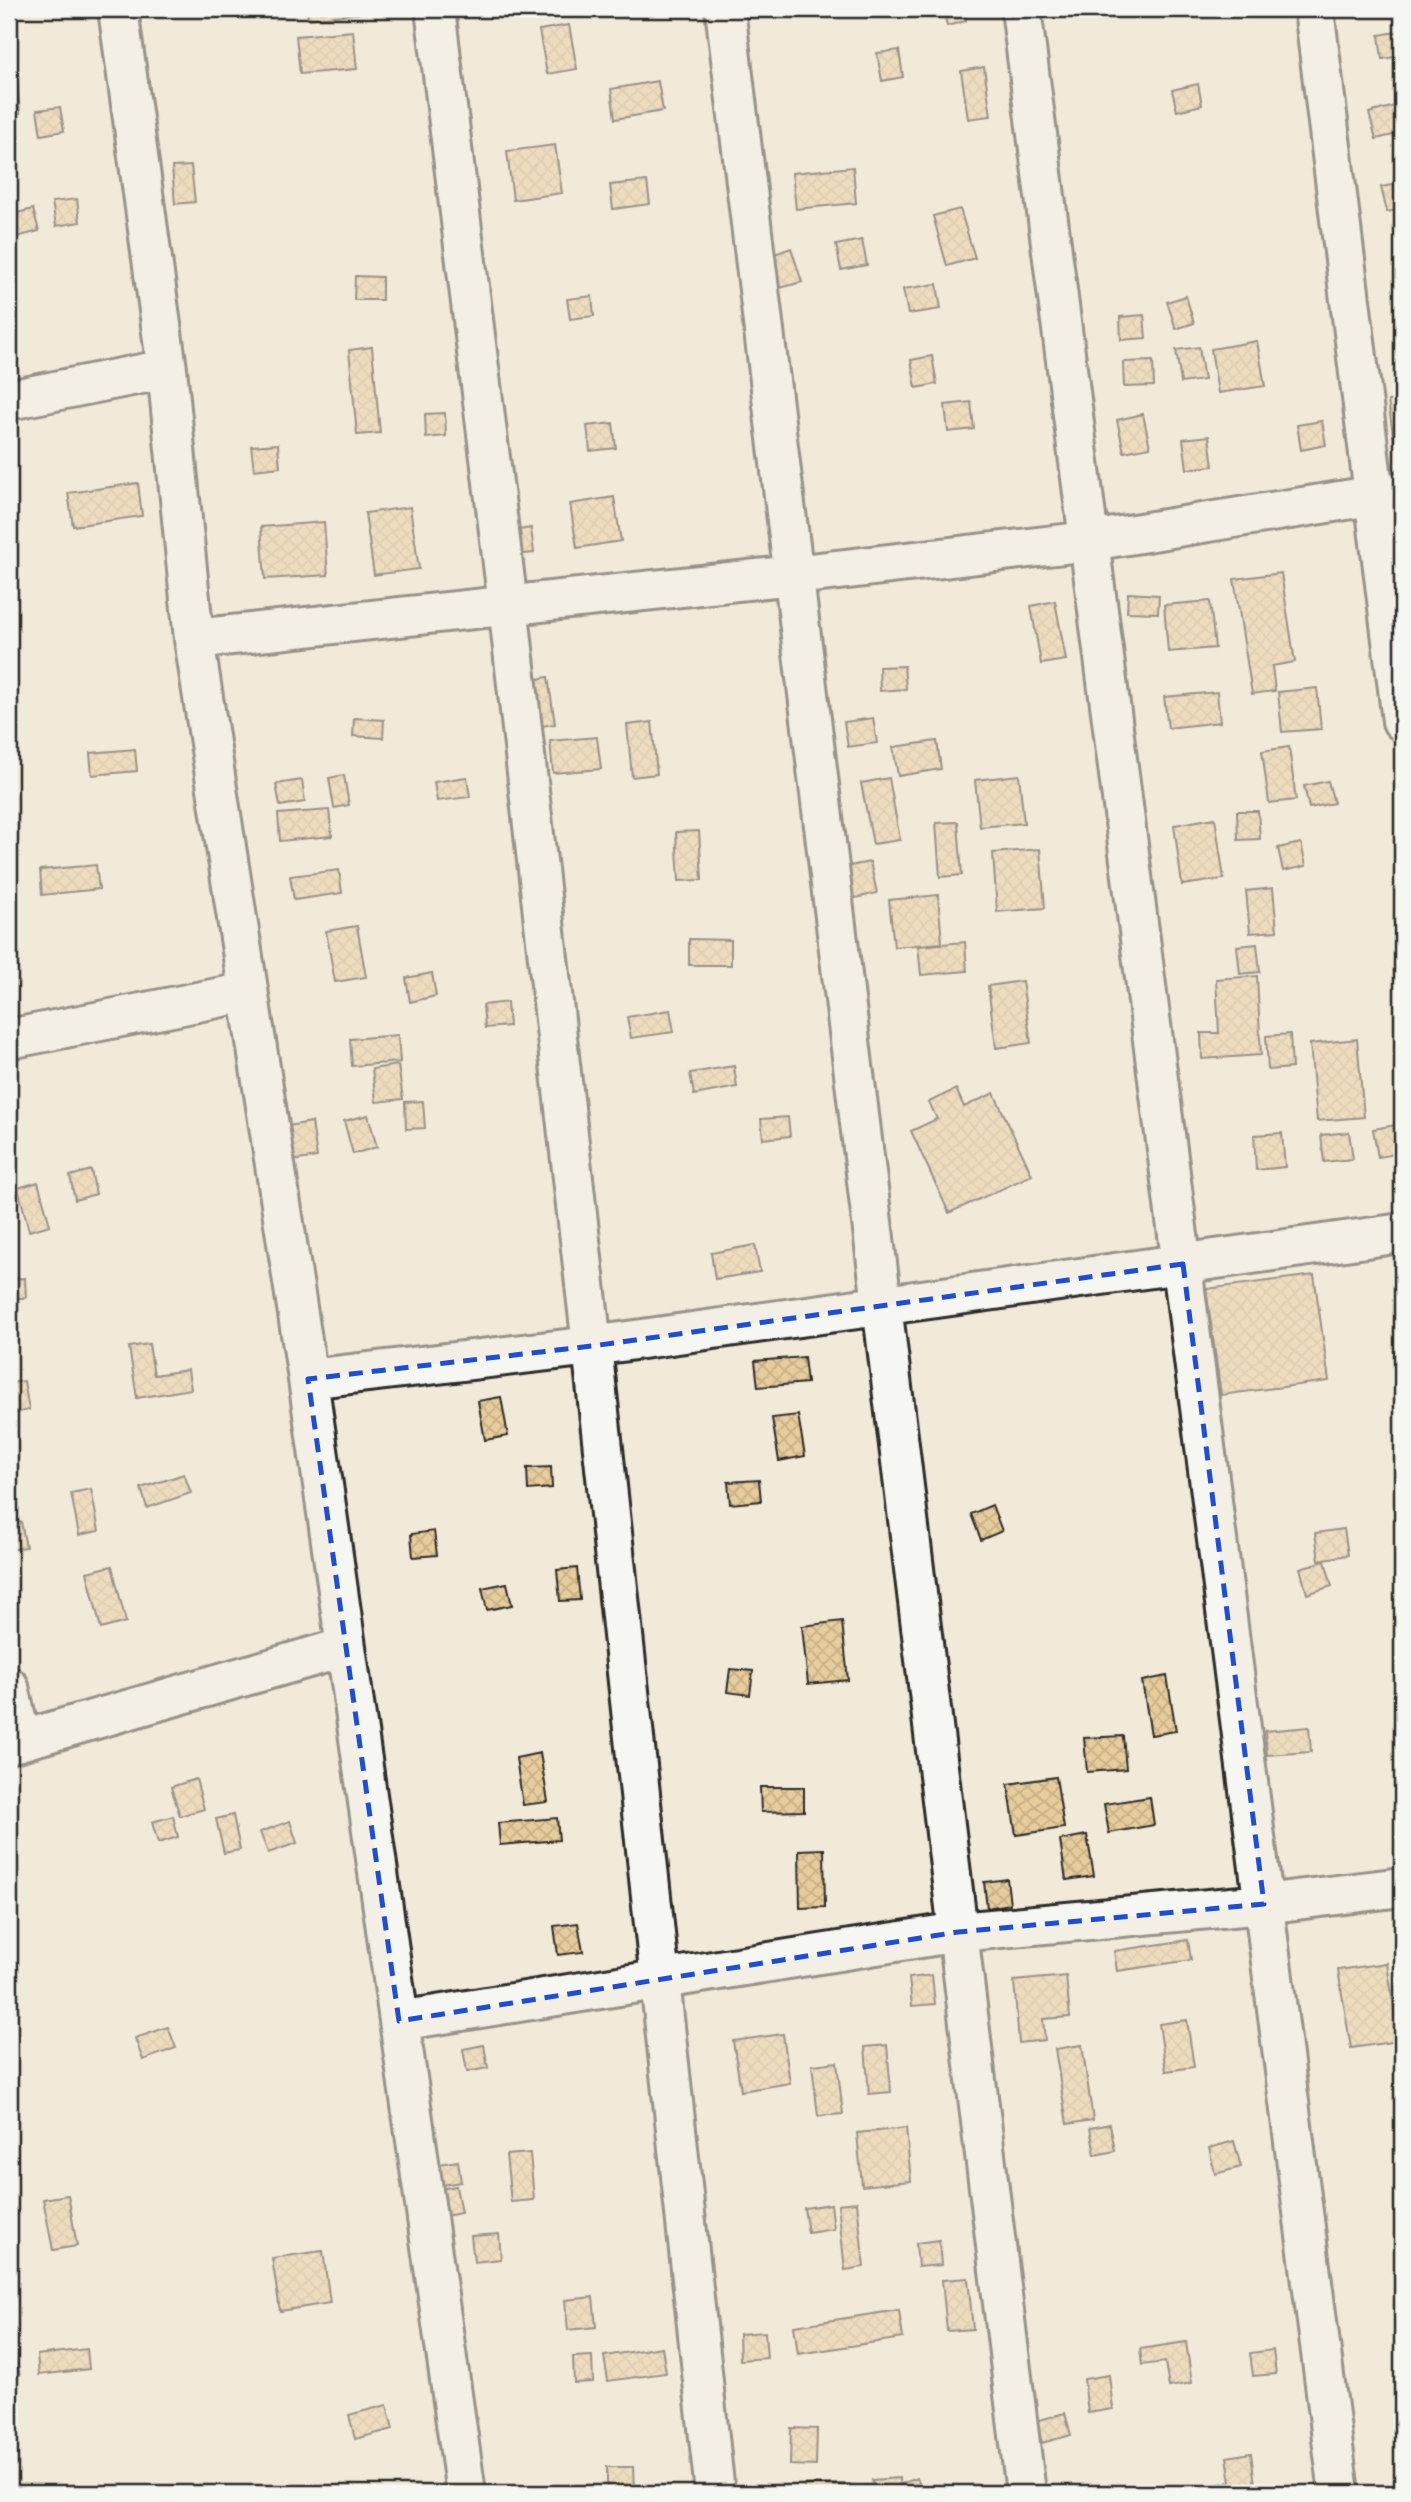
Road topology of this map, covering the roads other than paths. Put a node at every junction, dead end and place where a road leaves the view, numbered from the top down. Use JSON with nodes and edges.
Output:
{"nodes":[{"id":1,"x":118,"y":9,"type":"edge"},
{"id":2,"x":435,"y":9,"type":"edge"},
{"id":3,"x":725,"y":9,"type":"edge"},
{"id":4,"x":1021,"y":9,"type":"edge"},
{"id":5,"x":1314,"y":9,"type":"edge"},
{"id":6,"x":167,"y":369,"type":"junction"},
{"id":7,"x":9,"y":400,"type":"edge"},
{"id":8,"x":1388,"y":492,"type":"edge"},
{"id":9,"x":1090,"y":541,"type":"junction"},
{"id":10,"x":794,"y":575,"type":"junction"},
{"id":11,"x":508,"y":605,"type":"junction"},
{"id":12,"x":194,"y":639,"type":"junction"},
{"id":13,"x":1402,"y":721,"type":"edge"},
{"id":14,"x":248,"y":992,"type":"junction"},
{"id":15,"x":9,"y":1039,"type":"edge"},
{"id":16,"x":1402,"y":1233,"type":"edge"},
{"id":17,"x":1183,"y":1264,"type":"junction"},
{"id":18,"x":883,"y":1306,"type":"junction"},
{"id":19,"x":592,"y":1346,"type":"junction"},
{"id":20,"x":308,"y":1379,"type":"junction"},
{"id":21,"x":346,"y":1647,"type":"junction"},
{"id":22,"x":9,"y":1687,"type":"edge"},
{"id":23,"x":15,"y":1742,"type":"edge"},
{"id":24,"x":1402,"y":1887,"type":"edge"},
{"id":25,"x":1264,"y":1904,"type":"junction"},
{"id":26,"x":958,"y":1932,"type":"junction"},
{"id":27,"x":660,"y":1980,"type":"junction"},
{"id":28,"x":399,"y":2021,"type":"junction"},
{"id":29,"x":466,"y":2493,"type":"edge"},
{"id":30,"x":715,"y":2493,"type":"edge"},
{"id":31,"x":1026,"y":2493,"type":"edge"},
{"id":32,"x":1339,"y":2493,"type":"edge"}],
"edges":[{"from":1,"to":6,"type":"street"},
{"from":2,"to":11,"type":"street"},
{"from":3,"to":10,"type":"street"},
{"from":4,"to":9,"type":"street"},
{"from":5,"to":8,"type":"street"},
{"from":6,"to":7,"type":"street"},
{"from":6,"to":12,"type":"street"},
{"from":8,"to":9,"type":"street"},
{"from":8,"to":13,"type":"street"},
{"from":9,"to":10,"type":"street"},
{"from":9,"to":17,"type":"street"},
{"from":10,"to":11,"type":"street"},
{"from":10,"to":18,"type":"street"},
{"from":11,"to":12,"type":"street"},
{"from":11,"to":19,"type":"street"},
{"from":12,"to":14,"type":"street"},
{"from":14,"to":15,"type":"street"},
{"from":14,"to":20,"type":"street"},
{"from":16,"to":17,"type":"street"},
{"from":17,"to":18,"type":"street"},
{"from":17,"to":25,"type":"street"},
{"from":18,"to":19,"type":"street"},
{"from":18,"to":26,"type":"street"},
{"from":19,"to":20,"type":"street"},
{"from":19,"to":27,"type":"street"},
{"from":20,"to":21,"type":"street"},
{"from":21,"to":23,"type":"street"},
{"from":21,"to":28,"type":"street"},
{"from":22,"to":23,"type":"street"},
{"from":24,"to":25,"type":"street"},
{"from":25,"to":26,"type":"street"},
{"from":25,"to":32,"type":"street"},
{"from":26,"to":27,"type":"street"},
{"from":26,"to":31,"type":"street"},
{"from":27,"to":28,"type":"street"},
{"from":27,"to":30,"type":"street"},
{"from":28,"to":29,"type":"street"}]}
